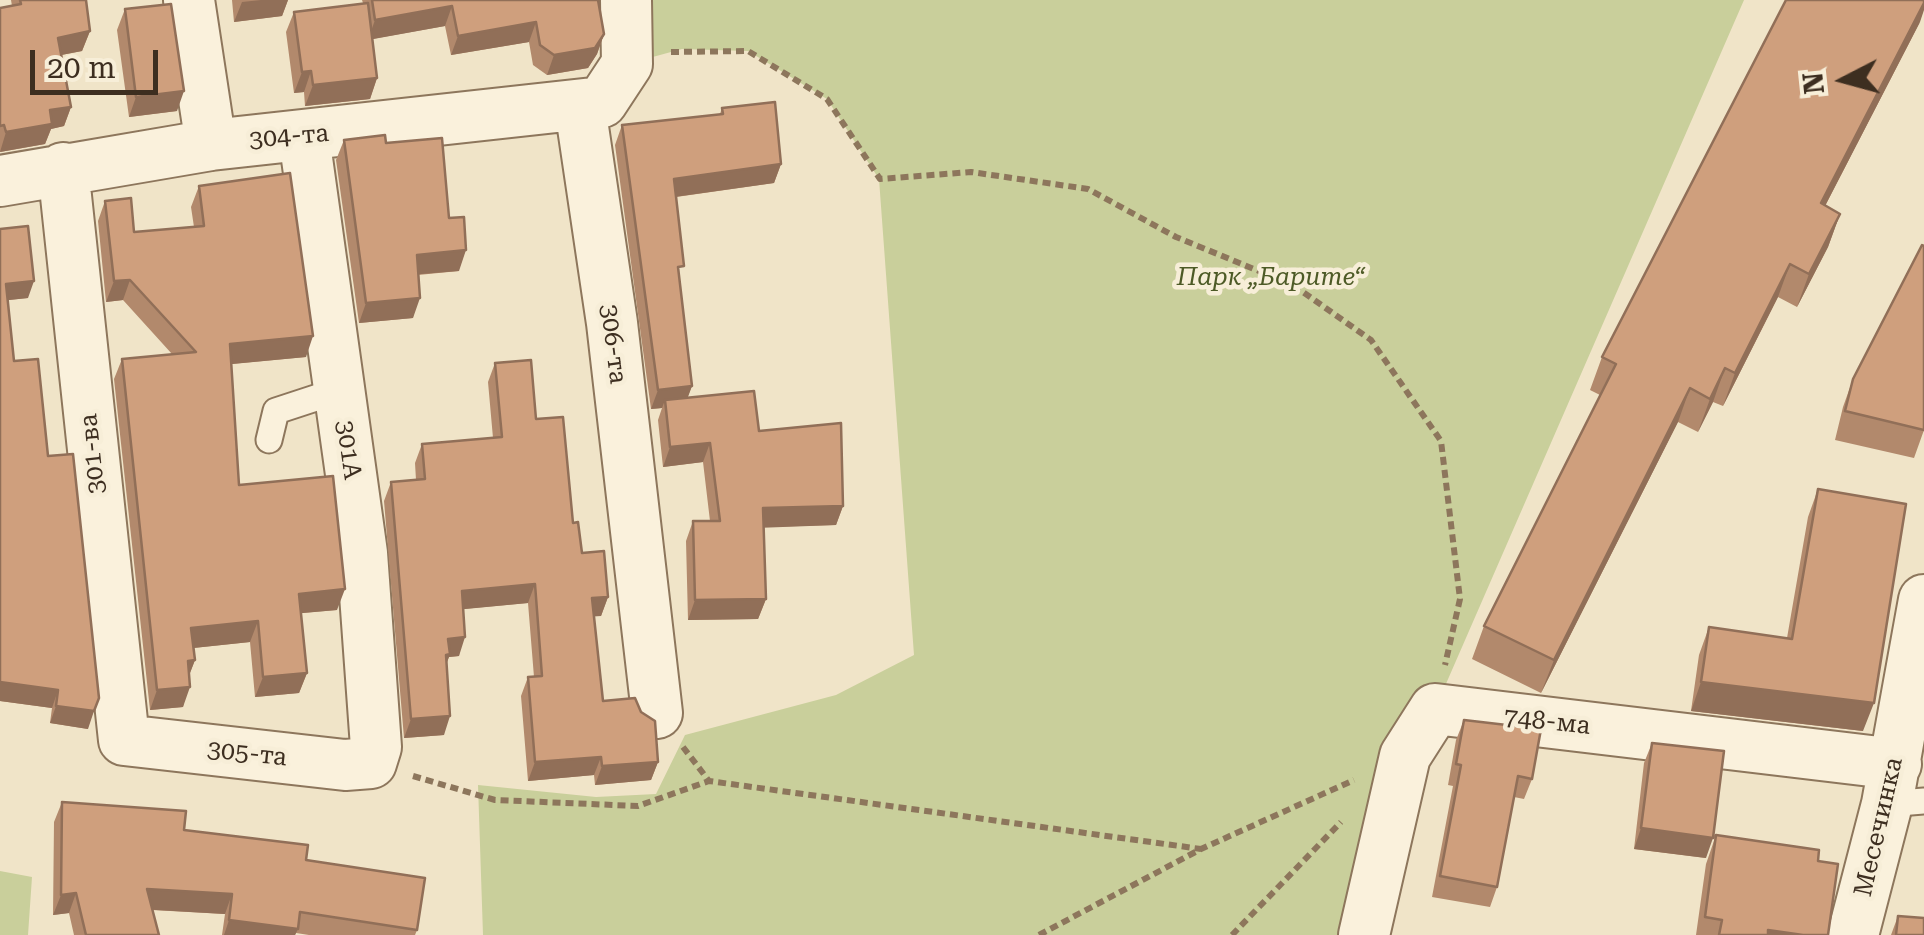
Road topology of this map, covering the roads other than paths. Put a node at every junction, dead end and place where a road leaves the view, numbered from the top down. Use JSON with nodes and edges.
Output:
{"nodes":[{"id":1,"x":190,"y":0,"type":"edge"},
{"id":2,"x":626,"y":0,"type":"edge"},
{"id":3,"x":580,"y":107,"type":"junction"},
{"id":4,"x":304,"y":136,"type":"junction"},
{"id":5,"x":211,"y":145,"type":"junction"},
{"id":6,"x":63,"y":168,"type":"junction"},
{"id":7,"x":0,"y":180,"type":"edge"},
{"id":8,"x":340,"y":390,"type":"junction"},
{"id":9,"x":268,"y":440,"type":"dead end"},
{"id":10,"x":1924,"y":600,"type":"edge"},
{"id":11,"x":657,"y":713,"type":"road end"},
{"id":12,"x":124,"y":740,"type":"joint"},
{"id":13,"x":371,"y":764,"type":"joint"},
{"id":14,"x":1902,"y":790,"type":"edge"},
{"id":15,"x":1364,"y":935,"type":"edge"},
{"id":16,"x":1853,"y":935,"type":"edge"}],
"edges":[{"from":1,"to":5,"type":"street"},
{"from":2,"to":3,"type":"street"},
{"from":3,"to":4,"type":"street","name":"304-та"},
{"from":3,"to":11,"type":"street","name":"306-та"},
{"from":4,"to":5,"type":"street","name":"304-та"},
{"from":4,"to":8,"type":"street","name":"301А"},
{"from":5,"to":6,"type":"street","name":"304-та"},
{"from":6,"to":7,"type":"street","name":"304-та"},
{"from":6,"to":12,"type":"street","name":"301-ва"},
{"from":8,"to":9,"type":"lane"},
{"from":8,"to":13,"type":"street","name":"301А"},
{"from":10,"to":14,"type":"street","name":"Месечинка"},
{"from":12,"to":13,"type":"street","name":"305-та"},
{"from":14,"to":15,"type":"street","name":"748-ма"},
{"from":14,"to":16,"type":"street","name":"Месечинка"}]}
